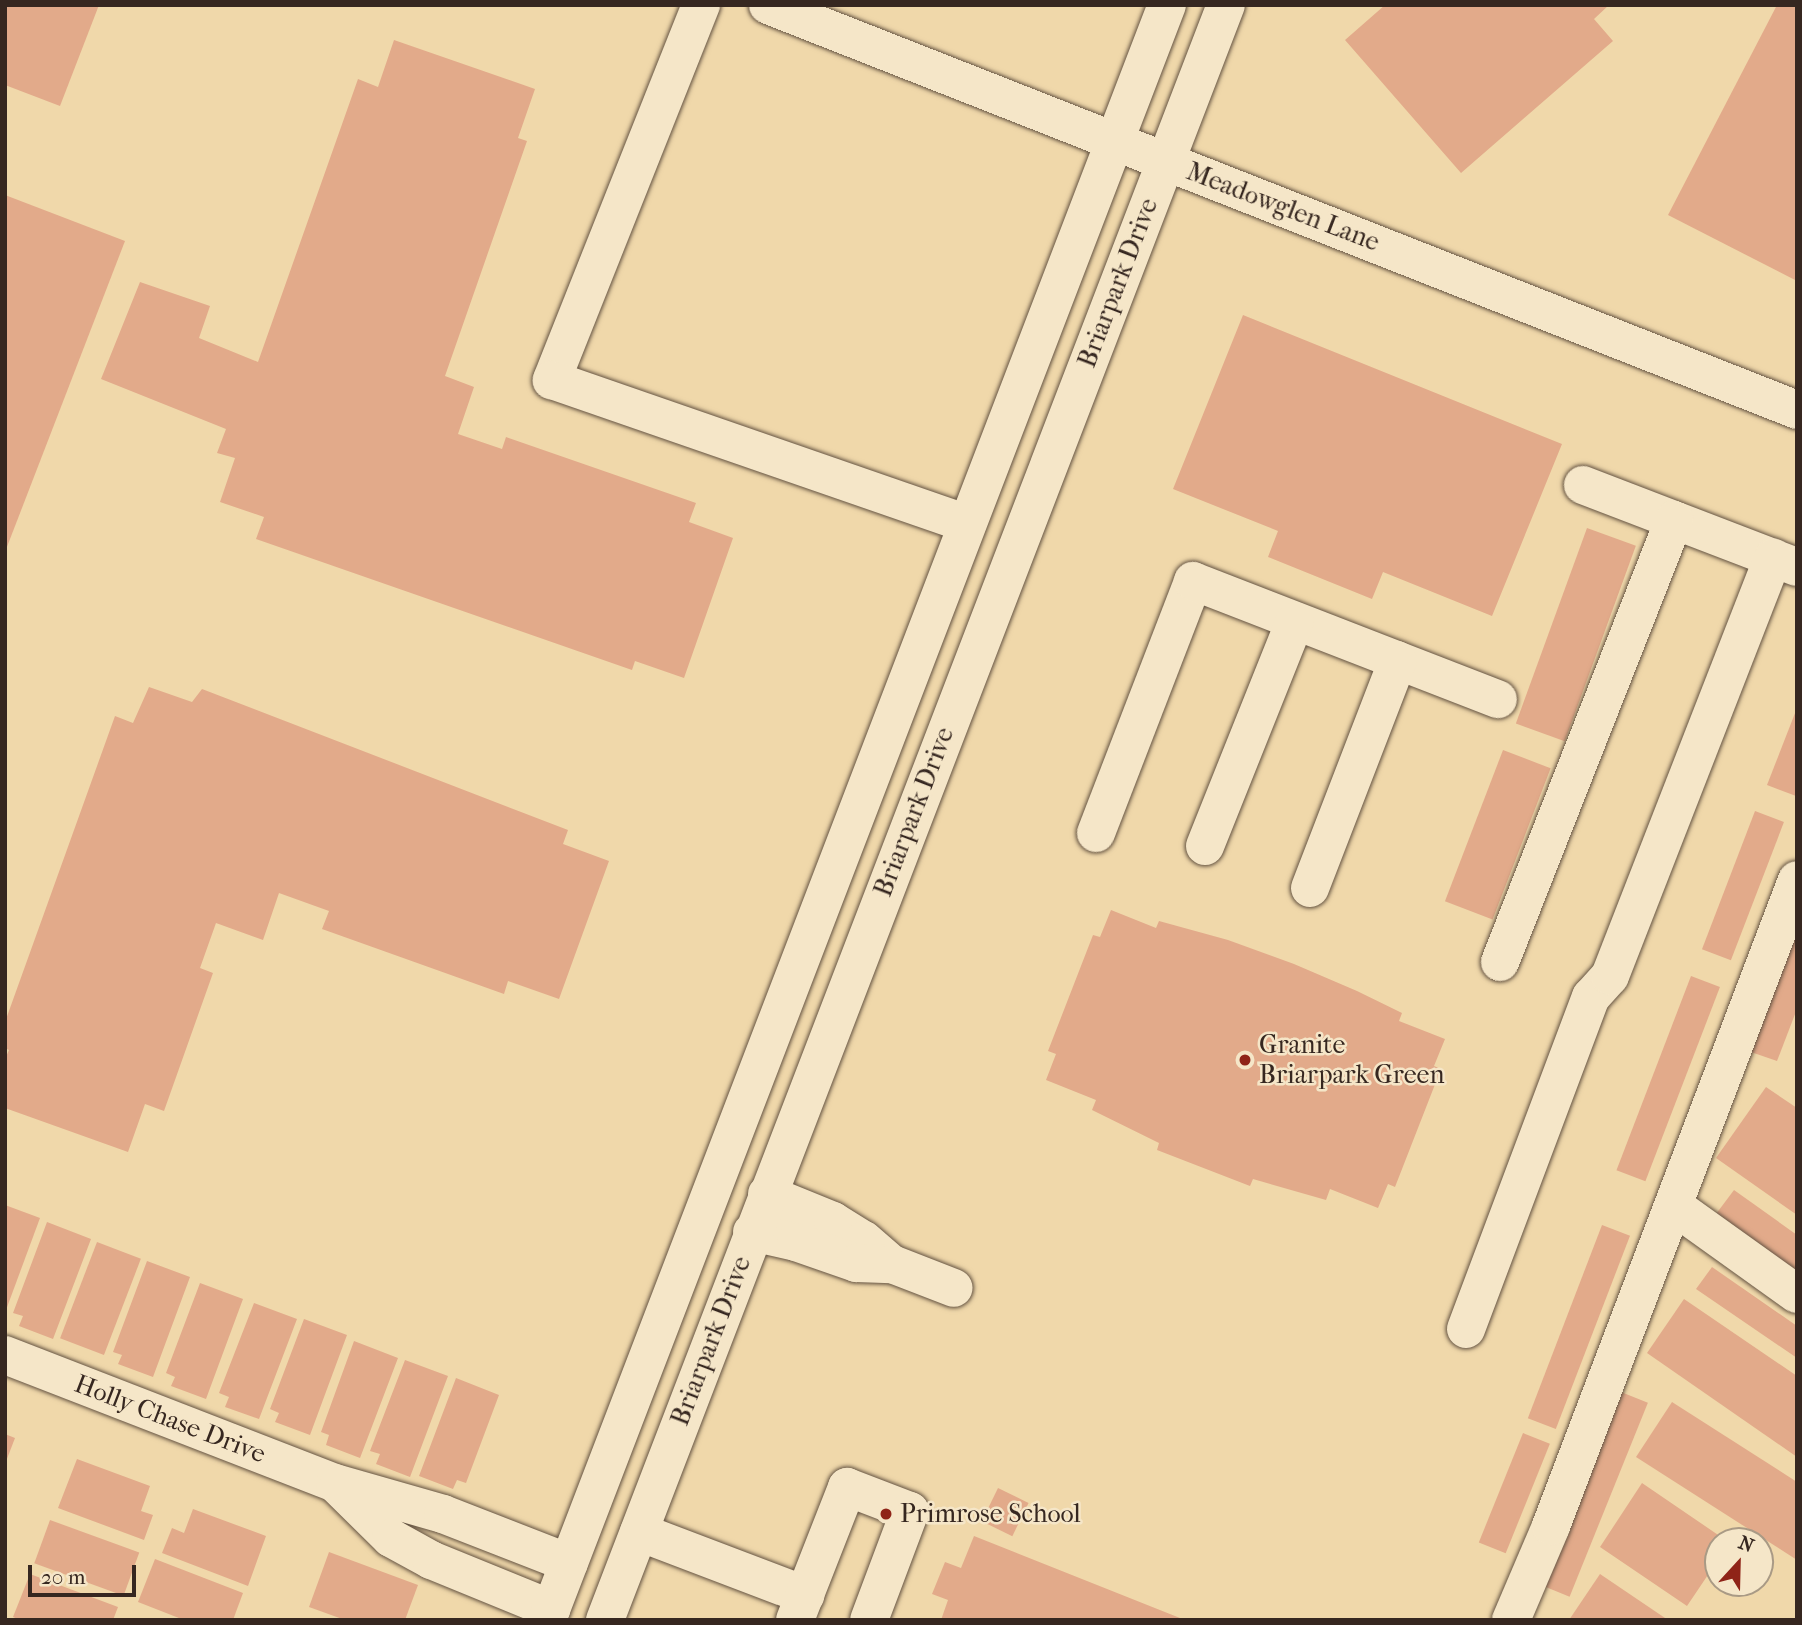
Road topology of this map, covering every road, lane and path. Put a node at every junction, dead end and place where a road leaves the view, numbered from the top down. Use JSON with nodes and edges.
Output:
{"nodes":[{"id":1,"x":701,"y":5,"type":"edge"},
{"id":2,"x":768,"y":5,"type":"edge"},
{"id":3,"x":1167,"y":5,"type":"edge"},
{"id":4,"x":1226,"y":5,"type":"edge"},
{"id":5,"x":1114,"y":141,"type":"junction"},
{"id":6,"x":1165,"y":161,"type":"junction"},
{"id":7,"x":1797,"y":410,"type":"edge"},
{"id":8,"x":1583,"y":485,"type":"dead end"},
{"id":9,"x":1674,"y":520,"type":"junction"},
{"id":10,"x":967,"y":524,"type":"junction"},
{"id":11,"x":1785,"y":562,"type":"edge"},
{"id":12,"x":1295,"y":621,"type":"junction"},
{"id":13,"x":1398,"y":660,"type":"junction"},
{"id":14,"x":1498,"y":699,"type":"dead end"},
{"id":15,"x":1096,"y":833,"type":"dead end"},
{"id":16,"x":1205,"y":846,"type":"dead end"},
{"id":17,"x":1797,"y":880,"type":"edge"},
{"id":18,"x":1310,"y":888,"type":"dead end"},
{"id":19,"x":1500,"y":962,"type":"dead end"},
{"id":20,"x":767,"y":1194,"type":"junction"},
{"id":21,"x":1674,"y":1206,"type":"junction"},
{"id":22,"x":752,"y":1232,"type":"junction"},
{"id":23,"x":892,"y":1264,"type":"junction"},
{"id":24,"x":954,"y":1288,"type":"dead end"},
{"id":25,"x":1797,"y":1294,"type":"edge"},
{"id":26,"x":1466,"y":1329,"type":"dead end"},
{"id":27,"x":5,"y":1354,"type":"edge"},
{"id":28,"x":335,"y":1483,"type":"junction"},
{"id":29,"x":479,"y":1528,"type":"junction"},
{"id":30,"x":639,"y":1532,"type":"junction"},
{"id":31,"x":569,"y":1563,"type":"junction"},
{"id":32,"x":462,"y":1573,"type":"junction"},
{"id":33,"x":800,"y":1607,"type":"edge"},
{"id":34,"x":549,"y":1615,"type":"edge"},
{"id":35,"x":606,"y":1620,"type":"edge"},
{"id":36,"x":869,"y":1620,"type":"edge"},
{"id":37,"x":1511,"y":1620,"type":"edge"}],
"edges":[{"from":1,"to":10,"type":"street"},
{"from":2,"to":5,"type":"street","name":"Meadowglen Lane"},
{"from":3,"to":5,"type":"street","name":"Briarpark Drive"},
{"from":4,"to":6,"type":"street","name":"Briarpark Drive"},
{"from":5,"to":6,"type":"street","name":"Meadowglen Lane"},
{"from":5,"to":10,"type":"street","name":"Briarpark Drive"},
{"from":6,"to":7,"type":"street","name":"Meadowglen Lane"},
{"from":6,"to":20,"type":"street","name":"Briarpark Drive"},
{"from":8,"to":9,"type":"street"},
{"from":9,"to":11,"type":"street"},
{"from":9,"to":19,"type":"street"},
{"from":10,"to":31,"type":"street","name":"Briarpark Drive"},
{"from":11,"to":26,"type":"street"},
{"from":12,"to":13,"type":"street"},
{"from":12,"to":15,"type":"street"},
{"from":12,"to":16,"type":"street"},
{"from":13,"to":14,"type":"street"},
{"from":13,"to":18,"type":"street"},
{"from":17,"to":21,"type":"street"},
{"from":20,"to":22,"type":"street","name":"Briarpark Drive"},
{"from":20,"to":23,"type":"street"},
{"from":21,"to":25,"type":"street"},
{"from":21,"to":37,"type":"street"},
{"from":22,"to":23,"type":"street"},
{"from":22,"to":30,"type":"street","name":"Briarpark Drive"},
{"from":23,"to":24,"type":"street"},
{"from":27,"to":28,"type":"street","name":"Holly Chase Drive"},
{"from":28,"to":29,"type":"street","name":"Holly Chase Drive"},
{"from":28,"to":32,"type":"street","name":"Holly Chase Drive"},
{"from":29,"to":31,"type":"street","name":"Holly Chase Drive"},
{"from":29,"to":32,"type":"street"},
{"from":30,"to":33,"type":"street"},
{"from":30,"to":35,"type":"street","name":"Briarpark Drive"},
{"from":31,"to":34,"type":"street","name":"Briarpark Drive"},
{"from":32,"to":34,"type":"street","name":"Holly Chase Drive"},
{"from":33,"to":36,"type":"street"}]}
